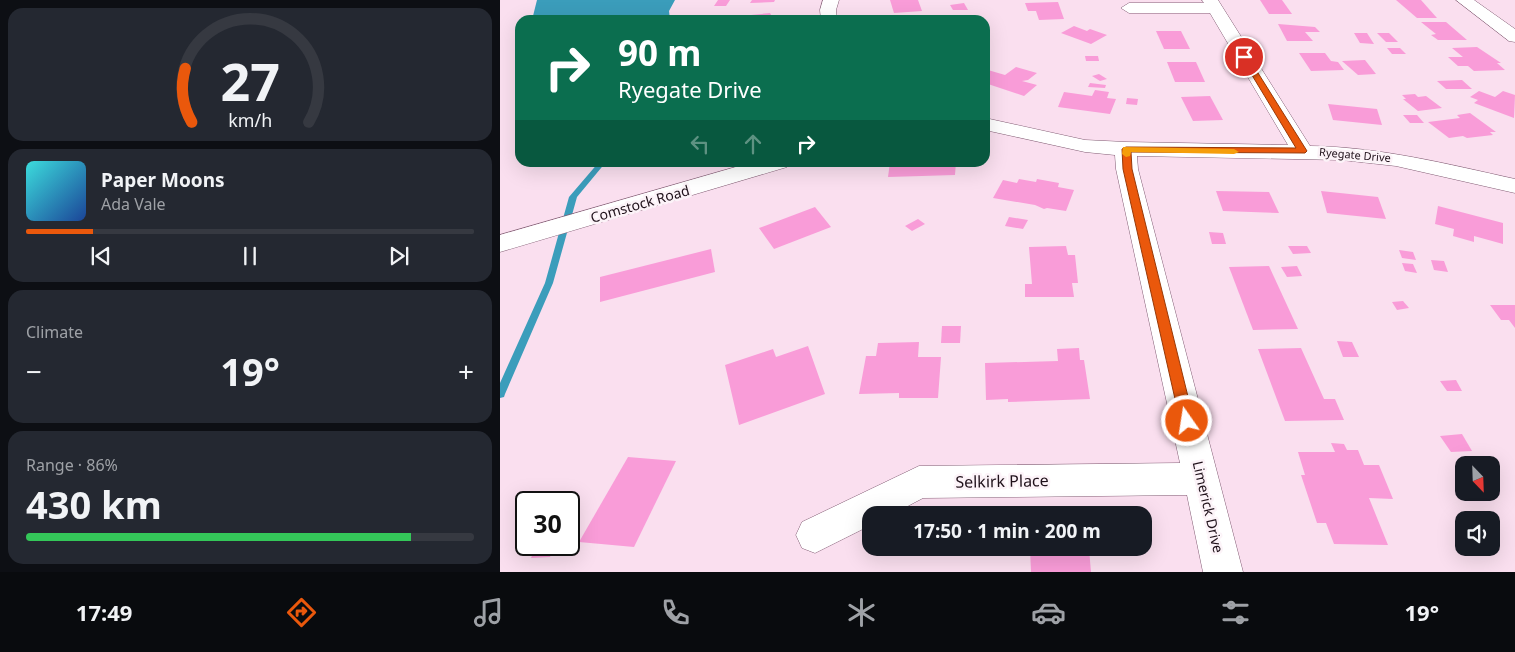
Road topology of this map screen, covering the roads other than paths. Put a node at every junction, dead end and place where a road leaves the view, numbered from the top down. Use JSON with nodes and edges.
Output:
{"nodes":[{"id":1,"x":831,"y":0,"type":"edge"},
{"id":2,"x":1464,"y":0,"type":"edge"},
{"id":3,"x":1212,"y":4,"type":"edge"},
{"id":4,"x":1129,"y":8,"type":"dead end"},
{"id":5,"x":828,"y":15,"type":"edge"},
{"id":6,"x":1515,"y":38,"type":"edge"},
{"id":7,"x":990,"y":125,"type":"edge"},
{"id":8,"x":1126,"y":149,"type":"junction"},
{"id":9,"x":1302,"y":151,"type":"junction"},
{"id":10,"x":762,"y":167,"type":"edge"},
{"id":11,"x":1515,"y":186,"type":"edge"},
{"id":12,"x":500,"y":244,"type":"edge"},
{"id":13,"x":1201,"y":479,"type":"junction"},
{"id":14,"x":815,"y":535,"type":"dead end"},
{"id":15,"x":1223,"y":572,"type":"edge"}],
"edges":[{"from":1,"to":5,"type":"street"},
{"from":2,"to":6,"type":"street"},
{"from":3,"to":4,"type":"street"},
{"from":3,"to":9,"type":"street"},
{"from":7,"to":8,"type":"street","name":"Ryegate Drive"},
{"from":8,"to":9,"type":"street","name":"Ryegate Drive"},
{"from":8,"to":13,"type":"street","name":"Limerick Drive"},
{"from":9,"to":11,"type":"street","name":"Ryegate Drive"},
{"from":10,"to":12,"type":"street","name":"Comstock Road"},
{"from":13,"to":14,"type":"street","name":"Selkirk Place"},
{"from":13,"to":15,"type":"street","name":"Limerick Drive"}]}
